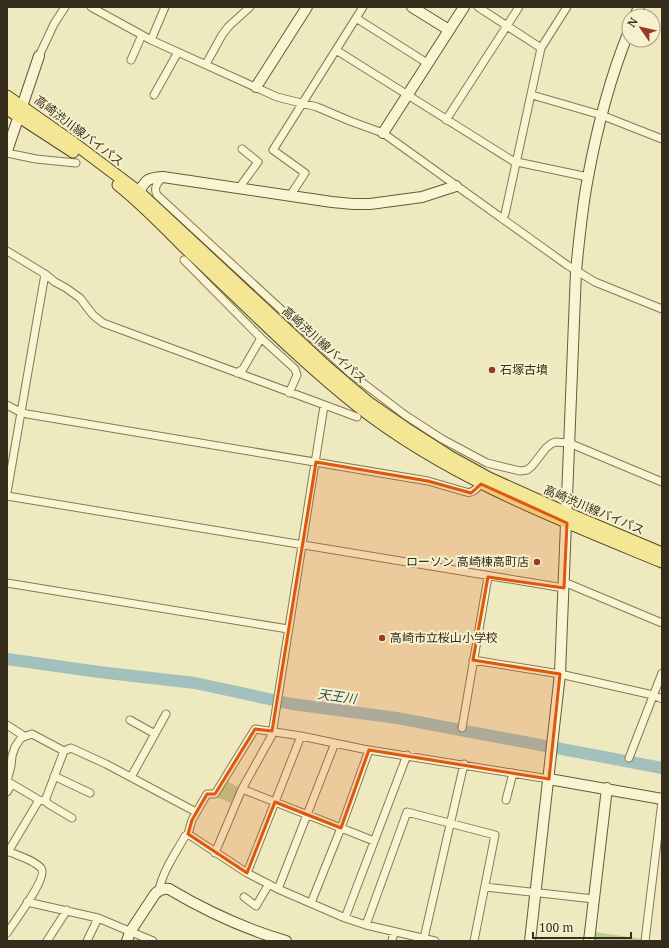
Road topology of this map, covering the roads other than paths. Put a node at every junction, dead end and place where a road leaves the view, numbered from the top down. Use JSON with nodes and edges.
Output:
{"nodes":[{"id":1,"x":65,"y":7,"type":"edge"},
{"id":2,"x":91,"y":7,"type":"edge"},
{"id":3,"x":165,"y":7,"type":"edge"},
{"id":4,"x":250,"y":7,"type":"edge"},
{"id":5,"x":307,"y":7,"type":"edge"},
{"id":6,"x":363,"y":7,"type":"edge"},
{"id":7,"x":413,"y":7,"type":"edge"},
{"id":8,"x":464,"y":7,"type":"edge"},
{"id":9,"x":478,"y":7,"type":"edge"},
{"id":10,"x":519,"y":7,"type":"edge"},
{"id":11,"x":568,"y":7,"type":"edge"},
{"id":12,"x":356,"y":18,"type":"junction"},
{"id":13,"x":507,"y":25,"type":"junction"},
{"id":14,"x":449,"y":30,"type":"junction"},
{"id":15,"x":142,"y":35,"type":"junction"},
{"id":16,"x":150,"y":40,"type":"junction"},
{"id":17,"x":541,"y":48,"type":"junction"},
{"id":18,"x":623,"y":48,"type":"edge"},
{"id":19,"x":336,"y":50,"type":"junction"},
{"id":20,"x":178,"y":52,"type":"junction"},
{"id":21,"x":39,"y":56,"type":"joint"},
{"id":22,"x":131,"y":60,"type":"dead end"},
{"id":23,"x":427,"y":63,"type":"junction"},
{"id":24,"x":206,"y":64,"type":"junction"},
{"id":25,"x":256,"y":87,"type":"junction"},
{"id":26,"x":154,"y":95,"type":"dead end"},
{"id":27,"x":407,"y":95,"type":"junction"},
{"id":28,"x":532,"y":95,"type":"junction"},
{"id":29,"x":7,"y":96,"type":"edge"},
{"id":30,"x":302,"y":103,"type":"junction"},
{"id":31,"x":23,"y":106,"type":"junction"},
{"id":32,"x":7,"y":110,"type":"edge"},
{"id":33,"x":601,"y":115,"type":"junction"},
{"id":34,"x":19,"y":118,"type":"junction"},
{"id":35,"x":446,"y":120,"type":"junction"},
{"id":36,"x":383,"y":133,"type":"junction"},
{"id":37,"x":662,"y":138,"type":"edge"},
{"id":38,"x":242,"y":149,"type":"dead end"},
{"id":39,"x":7,"y":152,"type":"edge"},
{"id":40,"x":76,"y":163,"type":"dead end"},
{"id":41,"x":517,"y":163,"type":"junction"},
{"id":42,"x":163,"y":176,"type":"junction"},
{"id":43,"x":588,"y":177,"type":"junction"},
{"id":44,"x":456,"y":186,"type":"junction"},
{"id":45,"x":239,"y":188,"type":"junction"},
{"id":46,"x":139,"y":192,"type":"junction"},
{"id":47,"x":290,"y":196,"type":"junction"},
{"id":48,"x":502,"y":219,"type":"junction"},
{"id":49,"x":7,"y":252,"type":"edge"},
{"id":50,"x":184,"y":260,"type":"dead end"},
{"id":51,"x":576,"y":271,"type":"junction"},
{"id":52,"x":45,"y":274,"type":"junction"},
{"id":53,"x":662,"y":310,"type":"edge"},
{"id":54,"x":261,"y":338,"type":"junction"},
{"id":55,"x":237,"y":374,"type":"junction"},
{"id":56,"x":289,"y":393,"type":"junction"},
{"id":57,"x":7,"y":405,"type":"edge"},
{"id":58,"x":324,"y":406,"type":"junction"},
{"id":59,"x":20,"y":412,"type":"junction"},
{"id":60,"x":357,"y":417,"type":"dead end"},
{"id":61,"x":569,"y":443,"type":"junction"},
{"id":62,"x":316,"y":462,"type":"junction"},
{"id":63,"x":662,"y":482,"type":"edge"},
{"id":64,"x":481,"y":484,"type":"junction"},
{"id":65,"x":7,"y":493,"type":"edge"},
{"id":66,"x":7,"y":496,"type":"edge"},
{"id":67,"x":567,"y":518,"type":"junction"},
{"id":68,"x":301,"y":545,"type":"junction"},
{"id":69,"x":662,"y":553,"type":"edge"},
{"id":70,"x":662,"y":562,"type":"edge"},
{"id":71,"x":488,"y":577,"type":"junction"},
{"id":72,"x":7,"y":583,"type":"edge"},
{"id":73,"x":564,"y":585,"type":"junction"},
{"id":74,"x":662,"y":623,"type":"edge"},
{"id":75,"x":288,"y":629,"type":"junction"},
{"id":76,"x":473,"y":660,"type":"junction"},
{"id":77,"x":662,"y":673,"type":"edge"},
{"id":78,"x":560,"y":674,"type":"junction"},
{"id":79,"x":653,"y":695,"type":"junction"},
{"id":80,"x":662,"y":698,"type":"edge"},
{"id":81,"x":166,"y":714,"type":"dead end"},
{"id":82,"x":130,"y":720,"type":"dead end"},
{"id":83,"x":7,"y":725,"type":"edge"},
{"id":84,"x":462,"y":728,"type":"dead end"},
{"id":85,"x":272,"y":731,"type":"junction"},
{"id":86,"x":155,"y":734,"type":"junction"},
{"id":87,"x":24,"y":736,"type":"junction"},
{"id":88,"x":301,"y":736,"type":"junction"},
{"id":89,"x":335,"y":743,"type":"junction"},
{"id":90,"x":369,"y":750,"type":"junction"},
{"id":91,"x":64,"y":751,"type":"junction"},
{"id":92,"x":407,"y":755,"type":"junction"},
{"id":93,"x":629,"y":758,"type":"dead end"},
{"id":94,"x":464,"y":764,"type":"junction"},
{"id":95,"x":513,"y":772,"type":"junction"},
{"id":96,"x":54,"y":776,"type":"junction"},
{"id":97,"x":131,"y":777,"type":"junction"},
{"id":98,"x":549,"y":779,"type":"junction"},
{"id":99,"x":12,"y":784,"type":"junction"},
{"id":100,"x":607,"y":788,"type":"junction"},
{"id":101,"x":242,"y":789,"type":"junction"},
{"id":102,"x":7,"y":792,"type":"edge"},
{"id":103,"x":90,"y":793,"type":"dead end"},
{"id":104,"x":42,"y":800,"type":"junction"},
{"id":105,"x":506,"y":800,"type":"dead end"},
{"id":106,"x":662,"y":800,"type":"edge"},
{"id":107,"x":275,"y":802,"type":"junction"},
{"id":108,"x":196,"y":812,"type":"junction"},
{"id":109,"x":308,"y":815,"type":"junction"},
{"id":110,"x":72,"y":818,"type":"dead end"},
{"id":111,"x":451,"y":823,"type":"junction"},
{"id":112,"x":341,"y":828,"type":"junction"},
{"id":113,"x":188,"y":834,"type":"junction"},
{"id":114,"x":374,"y":841,"type":"junction"},
{"id":115,"x":8,"y":852,"type":"edge"},
{"id":116,"x":216,"y":852,"type":"junction"},
{"id":117,"x":247,"y":873,"type":"junction"},
{"id":118,"x":269,"y":884,"type":"junction"},
{"id":119,"x":485,"y":887,"type":"junction"},
{"id":120,"x":278,"y":889,"type":"junction"},
{"id":121,"x":159,"y":890,"type":"junction"},
{"id":122,"x":536,"y":894,"type":"junction"},
{"id":123,"x":244,"y":897,"type":"dead end"},
{"id":124,"x":594,"y":899,"type":"junction"},
{"id":125,"x":27,"y":902,"type":"junction"},
{"id":126,"x":311,"y":903,"type":"junction"},
{"id":127,"x":67,"y":910,"type":"junction"},
{"id":128,"x":98,"y":918,"type":"junction"},
{"id":129,"x":345,"y":918,"type":"junction"},
{"id":130,"x":10,"y":920,"type":"edge"},
{"id":131,"x":366,"y":925,"type":"junction"},
{"id":132,"x":394,"y":932,"type":"junction"},
{"id":133,"x":7,"y":933,"type":"edge"},
{"id":134,"x":128,"y":936,"type":"edge"},
{"id":135,"x":424,"y":938,"type":"junction"},
{"id":136,"x":47,"y":941,"type":"edge"},
{"id":137,"x":87,"y":941,"type":"edge"},
{"id":138,"x":153,"y":941,"type":"edge"},
{"id":139,"x":286,"y":941,"type":"edge"},
{"id":140,"x":392,"y":941,"type":"edge"},
{"id":141,"x":435,"y":941,"type":"edge"},
{"id":142,"x":474,"y":941,"type":"edge"},
{"id":143,"x":530,"y":941,"type":"edge"},
{"id":144,"x":589,"y":941,"type":"edge"},
{"id":145,"x":645,"y":941,"type":"edge"}],
"edges":[{"from":1,"to":21,"type":"street"},
{"from":2,"to":15,"type":"street"},
{"from":3,"to":16,"type":"street"},
{"from":4,"to":24,"type":"street"},
{"from":5,"to":25,"type":"street"},
{"from":6,"to":12,"type":"street"},
{"from":7,"to":14,"type":"street"},
{"from":8,"to":14,"type":"street"},
{"from":9,"to":13,"type":"street"},
{"from":10,"to":13,"type":"street"},
{"from":11,"to":17,"type":"street"},
{"from":12,"to":19,"type":"street"},
{"from":12,"to":23,"type":"street"},
{"from":13,"to":17,"type":"street"},
{"from":13,"to":35,"type":"street"},
{"from":14,"to":23,"type":"street"},
{"from":15,"to":16,"type":"street"},
{"from":15,"to":22,"type":"street"},
{"from":16,"to":20,"type":"street"},
{"from":17,"to":28,"type":"street"},
{"from":18,"to":33,"type":"street"},
{"from":19,"to":27,"type":"street"},
{"from":19,"to":30,"type":"street"},
{"from":20,"to":24,"type":"street"},
{"from":20,"to":26,"type":"street"},
{"from":21,"to":31,"type":"street"},
{"from":23,"to":27,"type":"street"},
{"from":24,"to":25,"type":"street"},
{"from":25,"to":30,"type":"street"},
{"from":27,"to":35,"type":"street"},
{"from":27,"to":36,"type":"street"},
{"from":28,"to":33,"type":"street"},
{"from":28,"to":41,"type":"street"},
{"from":29,"to":31,"type":"main road","name":"高崎渋川線バイパス"},
{"from":30,"to":36,"type":"street"},
{"from":30,"to":47,"type":"street"},
{"from":31,"to":34,"type":"street"},
{"from":31,"to":46,"type":"main road","name":"高崎渋川線バイパス"},
{"from":32,"to":34,"type":"main road","name":"高崎渋川線バイパス"},
{"from":33,"to":37,"type":"street"},
{"from":33,"to":43,"type":"street"},
{"from":34,"to":39,"type":"street"},
{"from":34,"to":64,"type":"main road","name":"高崎渋川線バイパス"},
{"from":35,"to":41,"type":"street"},
{"from":36,"to":44,"type":"street"},
{"from":38,"to":45,"type":"street"},
{"from":39,"to":40,"type":"street"},
{"from":41,"to":43,"type":"street"},
{"from":41,"to":48,"type":"street"},
{"from":42,"to":45,"type":"street"},
{"from":42,"to":46,"type":"street"},
{"from":42,"to":61,"type":"street"},
{"from":43,"to":51,"type":"street"},
{"from":44,"to":47,"type":"street"},
{"from":44,"to":48,"type":"street"},
{"from":45,"to":47,"type":"street"},
{"from":46,"to":67,"type":"main road","name":"高崎渋川線バイパス"},
{"from":48,"to":51,"type":"street"},
{"from":49,"to":52,"type":"street"},
{"from":50,"to":54,"type":"street"},
{"from":51,"to":53,"type":"street"},
{"from":51,"to":61,"type":"street"},
{"from":52,"to":55,"type":"street"},
{"from":52,"to":59,"type":"street"},
{"from":54,"to":55,"type":"street"},
{"from":54,"to":56,"type":"street"},
{"from":55,"to":56,"type":"street"},
{"from":56,"to":58,"type":"street"},
{"from":57,"to":59,"type":"street"},
{"from":58,"to":60,"type":"street"},
{"from":58,"to":62,"type":"street"},
{"from":59,"to":62,"type":"street"},
{"from":59,"to":65,"type":"street"},
{"from":61,"to":63,"type":"street"},
{"from":61,"to":67,"type":"street"},
{"from":62,"to":64,"type":"street"},
{"from":62,"to":68,"type":"street"},
{"from":64,"to":67,"type":"main road","name":"高崎渋川線バイパス"},
{"from":66,"to":68,"type":"street"},
{"from":67,"to":69,"type":"main road","name":"高崎渋川線バイパス"},
{"from":67,"to":70,"type":"main road","name":"高崎渋川線バイパス"},
{"from":67,"to":73,"type":"street"},
{"from":68,"to":71,"type":"street"},
{"from":68,"to":75,"type":"street"},
{"from":71,"to":73,"type":"street"},
{"from":71,"to":76,"type":"street"},
{"from":72,"to":75,"type":"street"},
{"from":73,"to":74,"type":"street"},
{"from":73,"to":78,"type":"street"},
{"from":75,"to":85,"type":"street"},
{"from":76,"to":78,"type":"street"},
{"from":76,"to":84,"type":"street"},
{"from":77,"to":79,"type":"street"},
{"from":78,"to":79,"type":"street"},
{"from":78,"to":98,"type":"street"},
{"from":79,"to":80,"type":"street"},
{"from":79,"to":93,"type":"street"},
{"from":81,"to":86,"type":"street"},
{"from":82,"to":86,"type":"street"},
{"from":83,"to":87,"type":"street"},
{"from":85,"to":88,"type":"street"},
{"from":85,"to":101,"type":"street"},
{"from":85,"to":108,"type":"street"},
{"from":86,"to":97,"type":"street"},
{"from":87,"to":91,"type":"street"},
{"from":87,"to":99,"type":"street"},
{"from":88,"to":89,"type":"street"},
{"from":88,"to":107,"type":"street"},
{"from":89,"to":90,"type":"street"},
{"from":89,"to":109,"type":"street"},
{"from":90,"to":92,"type":"street"},
{"from":90,"to":112,"type":"street"},
{"from":91,"to":96,"type":"street"},
{"from":91,"to":97,"type":"street"},
{"from":92,"to":94,"type":"street"},
{"from":92,"to":114,"type":"street"},
{"from":94,"to":95,"type":"street"},
{"from":94,"to":111,"type":"street"},
{"from":95,"to":98,"type":"street"},
{"from":95,"to":105,"type":"street"},
{"from":96,"to":103,"type":"street"},
{"from":96,"to":104,"type":"street"},
{"from":97,"to":108,"type":"street"},
{"from":98,"to":100,"type":"street"},
{"from":98,"to":122,"type":"street"},
{"from":99,"to":102,"type":"street"},
{"from":99,"to":104,"type":"street"},
{"from":100,"to":106,"type":"street"},
{"from":100,"to":124,"type":"street"},
{"from":101,"to":107,"type":"street"},
{"from":101,"to":116,"type":"street"},
{"from":104,"to":110,"type":"street"},
{"from":104,"to":115,"type":"street"},
{"from":106,"to":145,"type":"street"},
{"from":107,"to":109,"type":"street"},
{"from":107,"to":117,"type":"street"},
{"from":108,"to":113,"type":"street"},
{"from":109,"to":112,"type":"street"},
{"from":109,"to":120,"type":"street"},
{"from":111,"to":119,"type":"street"},
{"from":111,"to":131,"type":"street"},
{"from":111,"to":135,"type":"street"},
{"from":112,"to":114,"type":"street"},
{"from":112,"to":126,"type":"street"},
{"from":113,"to":116,"type":"street"},
{"from":113,"to":121,"type":"street"},
{"from":114,"to":129,"type":"street"},
{"from":115,"to":125,"type":"street"},
{"from":116,"to":117,"type":"street"},
{"from":117,"to":118,"type":"street"},
{"from":118,"to":120,"type":"street"},
{"from":118,"to":123,"type":"street"},
{"from":119,"to":122,"type":"street"},
{"from":119,"to":142,"type":"street"},
{"from":120,"to":126,"type":"street"},
{"from":121,"to":134,"type":"street"},
{"from":121,"to":139,"type":"street"},
{"from":122,"to":124,"type":"street"},
{"from":122,"to":143,"type":"street"},
{"from":124,"to":144,"type":"street"},
{"from":125,"to":127,"type":"street"},
{"from":125,"to":130,"type":"street"},
{"from":126,"to":129,"type":"street"},
{"from":127,"to":128,"type":"street"},
{"from":127,"to":136,"type":"street"},
{"from":128,"to":134,"type":"street"},
{"from":128,"to":137,"type":"street"},
{"from":129,"to":131,"type":"street"},
{"from":130,"to":133,"type":"street"},
{"from":131,"to":132,"type":"street"},
{"from":132,"to":135,"type":"street"},
{"from":132,"to":140,"type":"street"},
{"from":134,"to":138,"type":"street"},
{"from":135,"to":141,"type":"street"}]}
